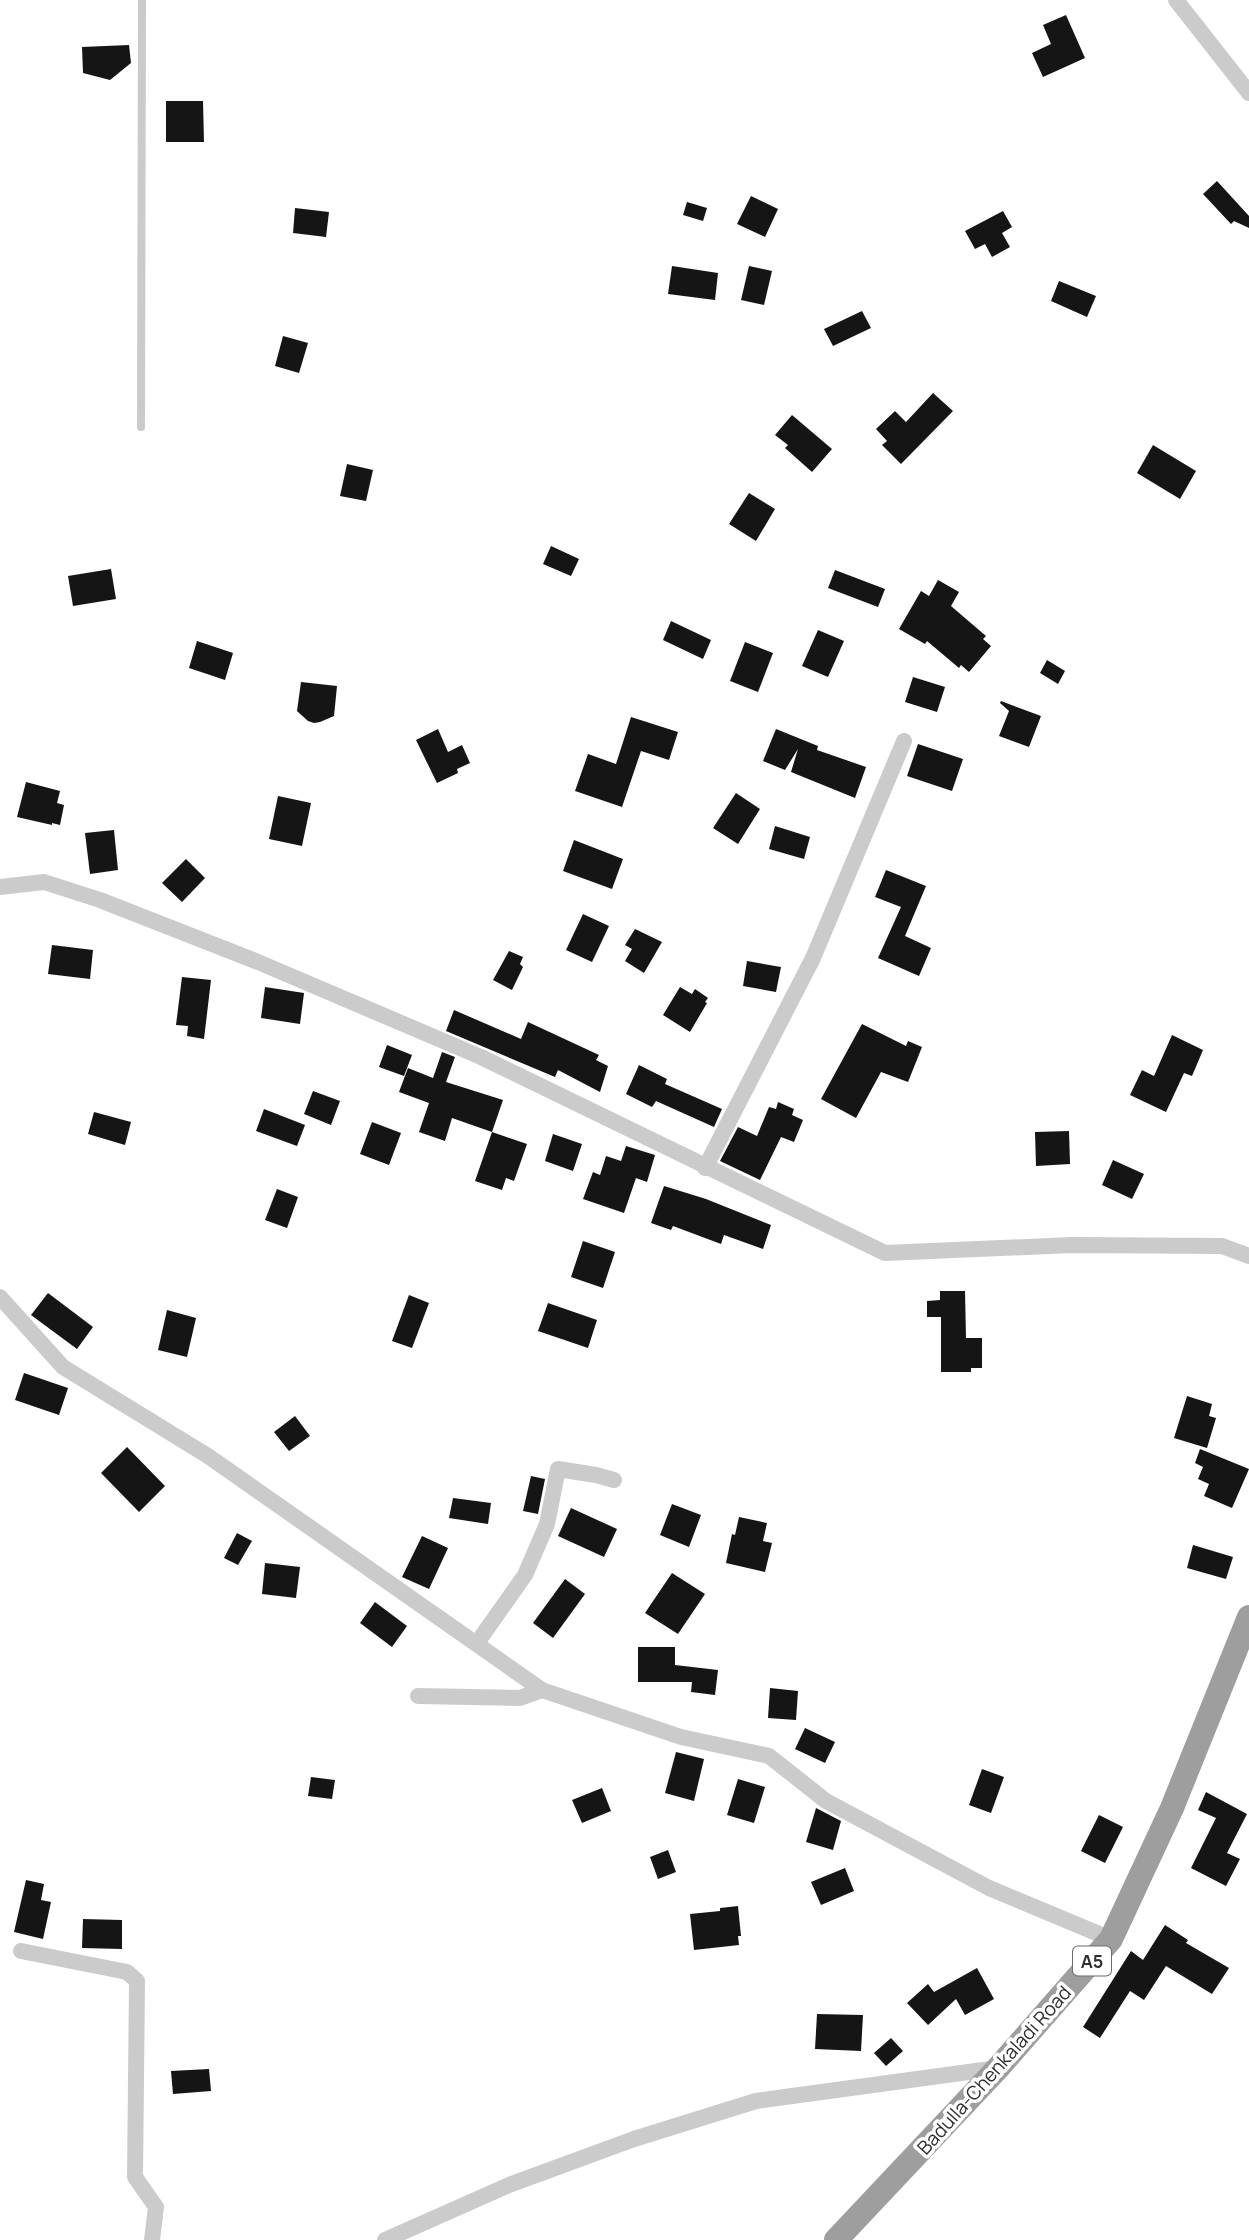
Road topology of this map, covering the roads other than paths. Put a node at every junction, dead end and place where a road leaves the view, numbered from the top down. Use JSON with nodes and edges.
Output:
{"nodes":[{"id":1,"x":142,"y":0,"type":"edge"},
{"id":2,"x":1176,"y":0,"type":"edge"},
{"id":3,"x":1249,"y":93,"type":"edge"},
{"id":4,"x":141,"y":427,"type":"dead end"},
{"id":5,"x":904,"y":741,"type":"dead end"},
{"id":6,"x":0,"y":887,"type":"edge"},
{"id":7,"x":705,"y":1168,"type":"junction"},
{"id":8,"x":1249,"y":1256,"type":"edge"},
{"id":9,"x":0,"y":1297,"type":"edge"},
{"id":10,"x":614,"y":1480,"type":"dead end"},
{"id":11,"x":1249,"y":1617,"type":"edge"},
{"id":12,"x":477,"y":1643,"type":"junction"},
{"id":13,"x":542,"y":1690,"type":"junction"},
{"id":14,"x":418,"y":1696,"type":"dead end"},
{"id":15,"x":1111,"y":1939,"type":"junction"},
{"id":16,"x":20,"y":1951,"type":"dead end"},
{"id":17,"x":998,"y":2068,"type":"junction"},
{"id":18,"x":152,"y":2240,"type":"edge"},
{"id":19,"x":385,"y":2240,"type":"edge"},
{"id":20,"x":836,"y":2240,"type":"edge"}],
"edges":[{"from":1,"to":4,"type":"lane"},
{"from":2,"to":3,"type":"street"},
{"from":5,"to":7,"type":"street"},
{"from":6,"to":7,"type":"street"},
{"from":7,"to":8,"type":"street"},
{"from":9,"to":12,"type":"street"},
{"from":10,"to":12,"type":"street"},
{"from":11,"to":15,"type":"highway","name":"Badulla-Chenkaladi Road","number":"A5"},
{"from":12,"to":13,"type":"street"},
{"from":13,"to":14,"type":"street"},
{"from":13,"to":15,"type":"street"},
{"from":15,"to":17,"type":"highway","name":"Badulla-Chenkaladi Road","number":"A5"},
{"from":16,"to":18,"type":"street"},
{"from":17,"to":19,"type":"street"},
{"from":17,"to":20,"type":"highway","name":"Badulla-Chenkaladi Road","number":"A5"}]}
